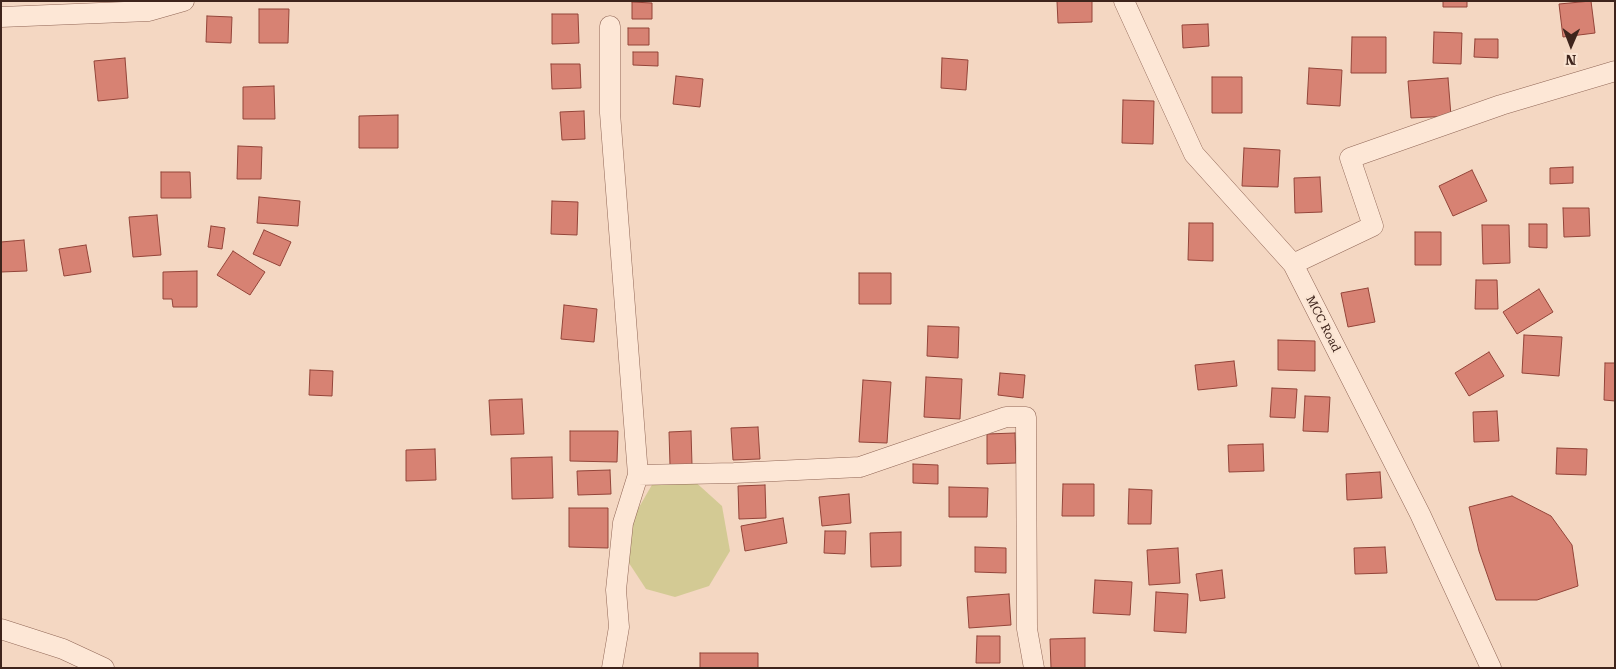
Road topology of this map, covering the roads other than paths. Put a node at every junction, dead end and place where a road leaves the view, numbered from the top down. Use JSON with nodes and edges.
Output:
{"nodes":[{"id":1,"x":184,"y":1,"type":"edge"},
{"id":2,"x":1124,"y":1,"type":"edge"},
{"id":3,"x":1,"y":17,"type":"edge"},
{"id":4,"x":610,"y":26,"type":"dead end"},
{"id":5,"x":1615,"y":71,"type":"edge"},
{"id":6,"x":1293,"y":264,"type":"junction"},
{"id":7,"x":638,"y":475,"type":"junction"},
{"id":8,"x":1,"y":629,"type":"edge"},
{"id":9,"x":104,"y":668,"type":"edge"},
{"id":10,"x":612,"y":668,"type":"edge"},
{"id":11,"x":1034,"y":668,"type":"edge"},
{"id":12,"x":1491,"y":668,"type":"edge"}],
"edges":[{"from":1,"to":3,"type":"street"},
{"from":2,"to":6,"type":"street","name":"MCC Road"},
{"from":4,"to":7,"type":"street"},
{"from":5,"to":6,"type":"street"},
{"from":6,"to":12,"type":"street","name":"MCC Road"},
{"from":7,"to":10,"type":"street"},
{"from":7,"to":11,"type":"street"},
{"from":8,"to":9,"type":"street"}]}
